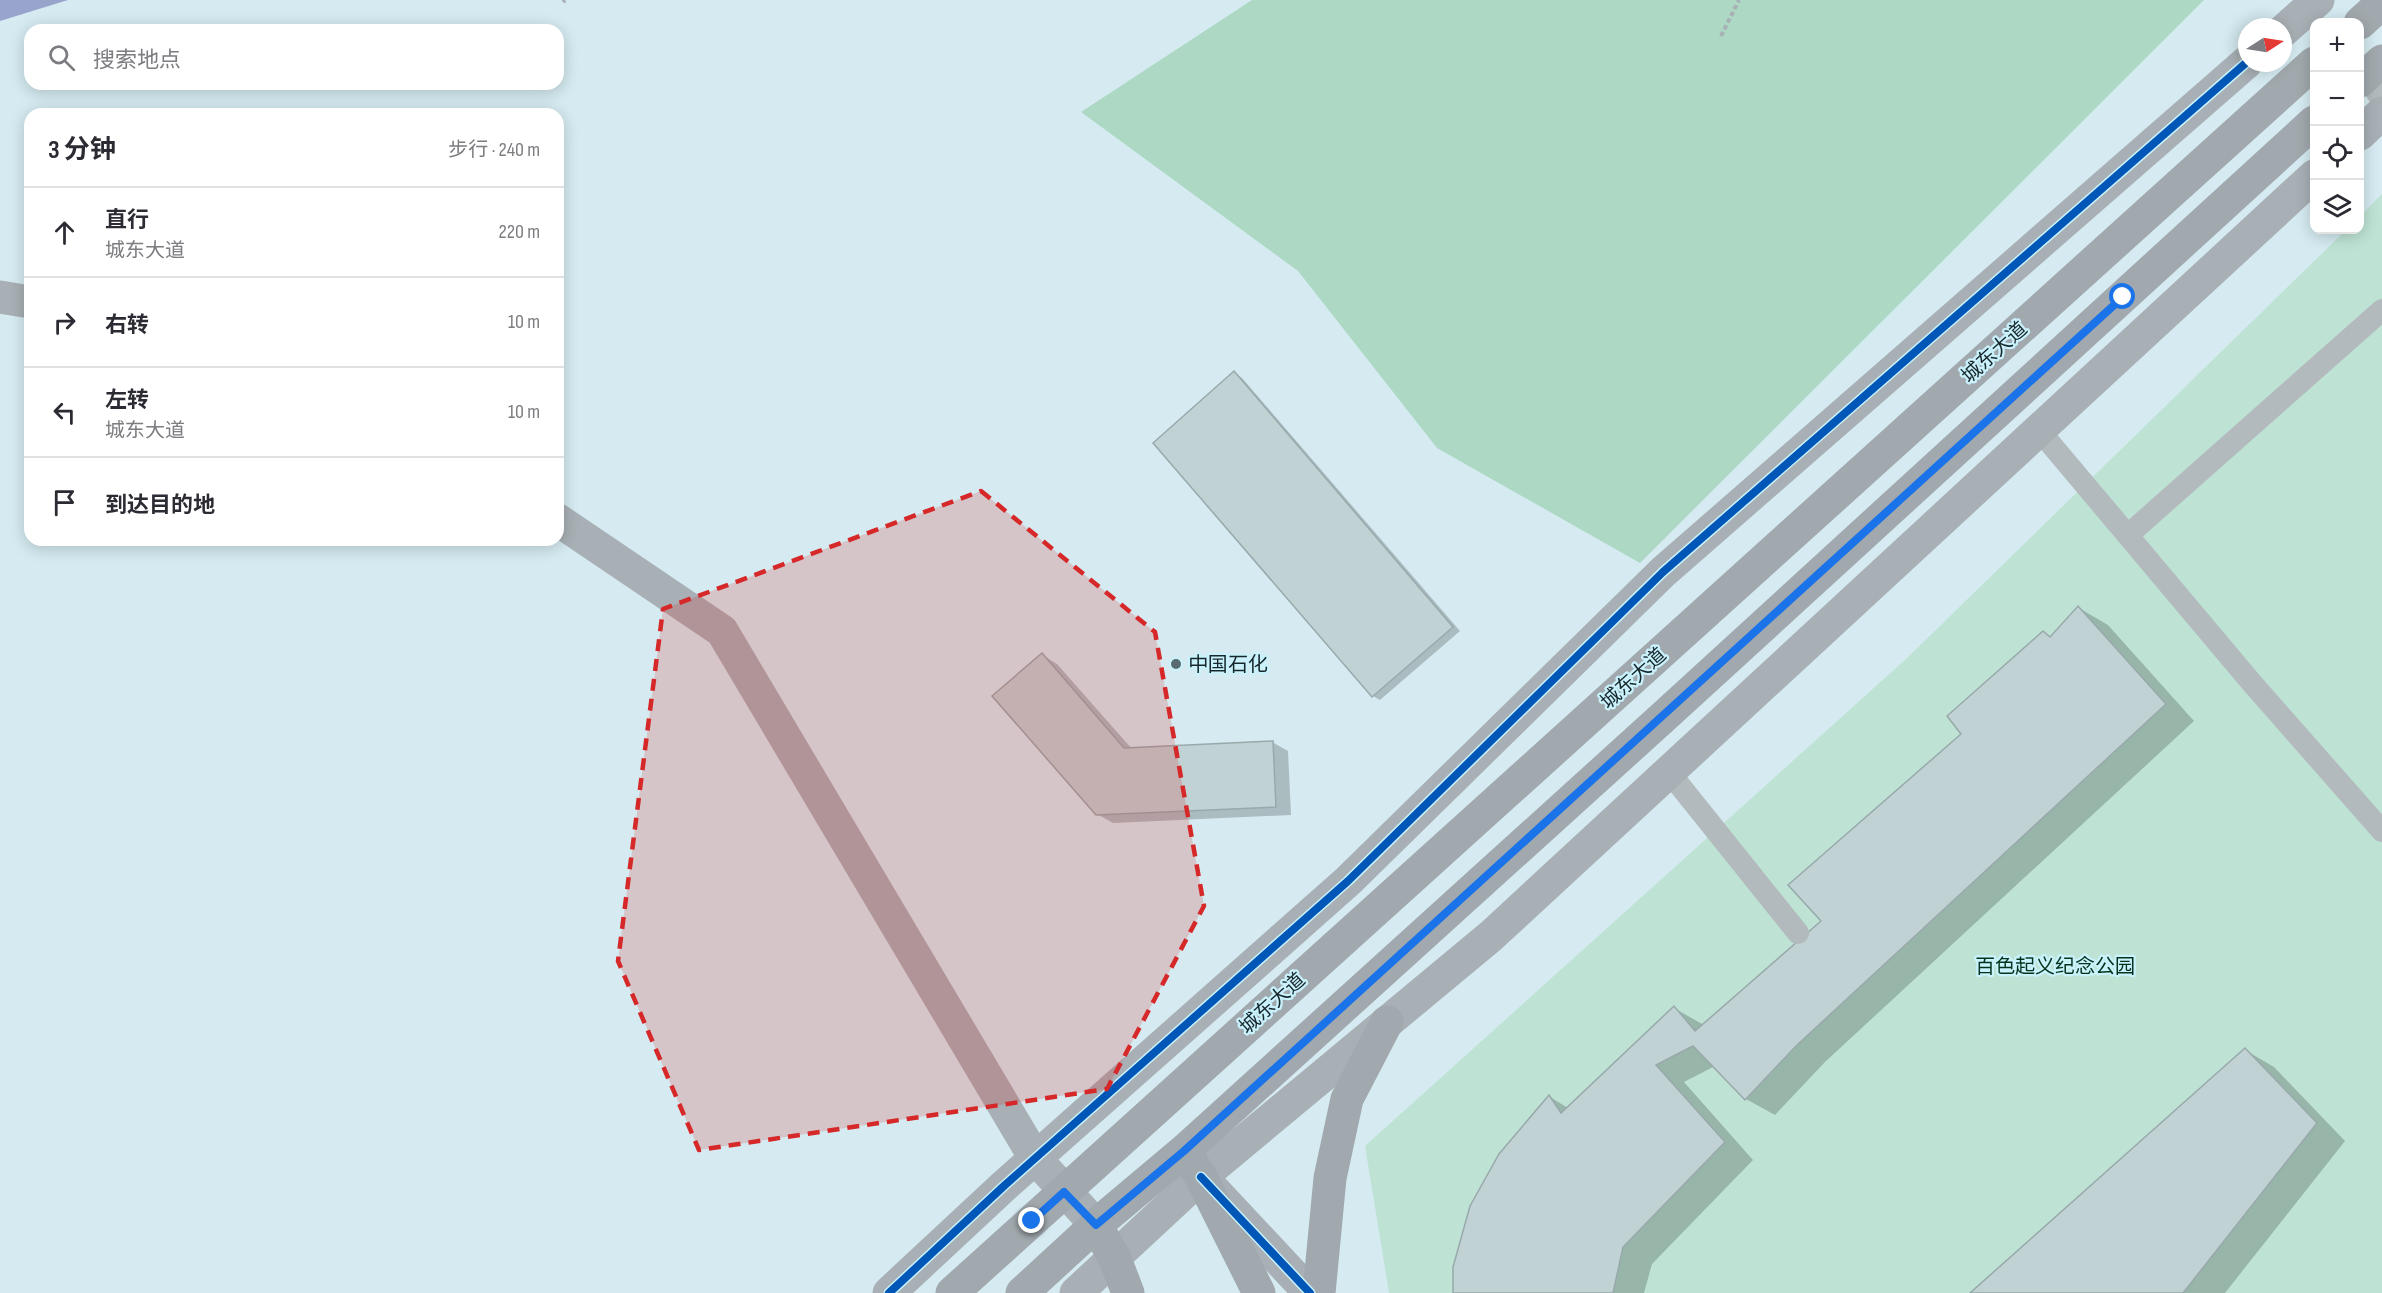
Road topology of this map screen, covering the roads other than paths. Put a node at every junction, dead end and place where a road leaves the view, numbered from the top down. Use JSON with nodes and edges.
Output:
{"nodes":[{"id":1,"x":2318,"y":0,"type":"edge"},
{"id":2,"x":2382,"y":3,"type":"edge"},
{"id":3,"x":2364,"y":19,"type":"edge"},
{"id":4,"x":2292,"y":23,"type":"edge"},
{"id":5,"x":2310,"y":67,"type":"edge"},
{"id":6,"x":2238,"y":70,"type":"edge"},
{"id":7,"x":2382,"y":113,"type":"edge"},
{"id":8,"x":2311,"y":126,"type":"edge"},
{"id":9,"x":2364,"y":130,"type":"edge"},
{"id":10,"x":2310,"y":180,"type":"edge"},
{"id":11,"x":0,"y":297,"type":"edge"},
{"id":12,"x":24,"y":301,"type":"edge"},
{"id":13,"x":2382,"y":310,"type":"edge"},
{"id":14,"x":2039,"y":430,"type":"junction"},
{"id":15,"x":564,"y":524,"type":"edge"},
{"id":16,"x":2128,"y":535,"type":"junction"},
{"id":17,"x":1668,"y":772,"type":"junction"},
{"id":18,"x":2382,"y":831,"type":"edge"},
{"id":19,"x":1798,"y":933,"type":"dead end"},
{"id":20,"x":1387,"y":1022,"type":"junction"},
{"id":21,"x":1035,"y":1158,"type":"junction"},
{"id":22,"x":1192,"y":1164,"type":"junction"},
{"id":23,"x":1064,"y":1192,"type":"junction"},
{"id":24,"x":1096,"y":1225,"type":"junction"},
{"id":25,"x":1115,"y":1259,"type":"junction"},
{"id":26,"x":889,"y":1293,"type":"edge"},
{"id":27,"x":952,"y":1293,"type":"edge"},
{"id":28,"x":1022,"y":1293,"type":"edge"},
{"id":29,"x":1076,"y":1293,"type":"edge"},
{"id":30,"x":1128,"y":1293,"type":"edge"},
{"id":31,"x":1259,"y":1293,"type":"edge"},
{"id":32,"x":1310,"y":1293,"type":"edge"},
{"id":33,"x":1319,"y":1293,"type":"edge"}],
"edges":[{"from":1,"to":4,"type":"street"},
{"from":2,"to":3,"type":"main road"},
{"from":5,"to":23,"type":"main road","name":"城东大道"},
{"from":6,"to":21,"type":"street"},
{"from":7,"to":9,"type":"street"},
{"from":8,"to":22,"type":"main road"},
{"from":10,"to":14,"type":"street"},
{"from":11,"to":12,"type":"street"},
{"from":13,"to":16,"type":"lane"},
{"from":14,"to":16,"type":"lane"},
{"from":14,"to":17,"type":"street"},
{"from":15,"to":21,"type":"street"},
{"from":16,"to":18,"type":"lane"},
{"from":17,"to":19,"type":"lane"},
{"from":17,"to":20,"type":"street"},
{"from":20,"to":22,"type":"street"},
{"from":20,"to":33,"type":"main road"},
{"from":21,"to":23,"type":"street"},
{"from":21,"to":26,"type":"street"},
{"from":22,"to":24,"type":"main road"},
{"from":22,"to":25,"type":"street"},
{"from":22,"to":31,"type":"main road"},
{"from":22,"to":32,"type":"street"},
{"from":23,"to":24,"type":"street"},
{"from":23,"to":27,"type":"main road","name":"城东大道"},
{"from":24,"to":25,"type":"main road"},
{"from":24,"to":28,"type":"main road"},
{"from":25,"to":29,"type":"street"},
{"from":25,"to":30,"type":"main road"}]}
